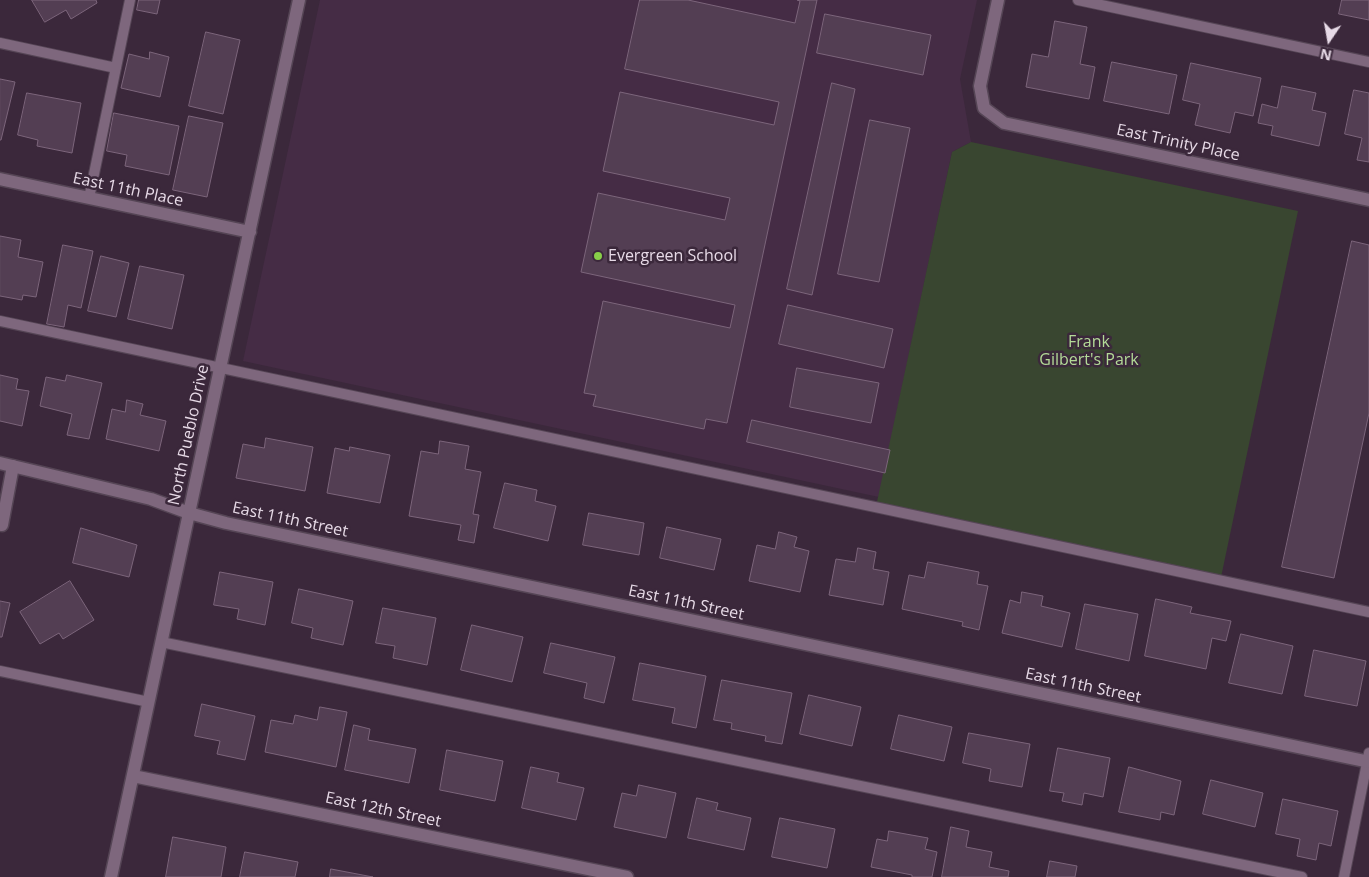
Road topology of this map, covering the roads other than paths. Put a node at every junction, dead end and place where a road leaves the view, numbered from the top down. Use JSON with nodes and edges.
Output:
{"nodes":[{"id":1,"x":130,"y":0,"type":"edge"},
{"id":2,"x":300,"y":0,"type":"edge"},
{"id":3,"x":998,"y":0,"type":"edge"},
{"id":4,"x":1078,"y":0,"type":"edge"},
{"id":5,"x":0,"y":43,"type":"edge"},
{"id":6,"x":1369,"y":62,"type":"edge"},
{"id":7,"x":116,"y":68,"type":"junction"},
{"id":8,"x":0,"y":179,"type":"edge"},
{"id":9,"x":89,"y":198,"type":"junction"},
{"id":10,"x":1369,"y":200,"type":"edge"},
{"id":11,"x":250,"y":232,"type":"junction"},
{"id":12,"x":0,"y":321,"type":"edge"},
{"id":13,"x":220,"y":368,"type":"junction"},
{"id":14,"x":6,"y":464,"type":"edge"},
{"id":15,"x":189,"y":513,"type":"junction"},
{"id":16,"x":2,"y":525,"type":"dead end"},
{"id":17,"x":1369,"y":612,"type":"edge"},
{"id":18,"x":162,"y":642,"type":"junction"},
{"id":19,"x":0,"y":671,"type":"edge"},
{"id":20,"x":149,"y":702,"type":"junction"},
{"id":21,"x":1368,"y":759,"type":"edge"},
{"id":22,"x":133,"y":776,"type":"junction"},
{"id":23,"x":111,"y":877,"type":"edge"},
{"id":24,"x":627,"y":877,"type":"edge"},
{"id":25,"x":1302,"y":877,"type":"edge"},
{"id":26,"x":1344,"y":877,"type":"edge"}],
"edges":[{"from":1,"to":7,"type":"lane"},
{"from":2,"to":11,"type":"street","name":"North Pueblo Drive"},
{"from":3,"to":10,"type":"street","name":"East Trinity Place"},
{"from":4,"to":6,"type":"lane"},
{"from":5,"to":7,"type":"lane"},
{"from":7,"to":9,"type":"lane"},
{"from":8,"to":9,"type":"street","name":"East 11th Place"},
{"from":9,"to":11,"type":"street","name":"East 11th Place"},
{"from":11,"to":13,"type":"street","name":"North Pueblo Drive"},
{"from":12,"to":13,"type":"lane"},
{"from":13,"to":15,"type":"street","name":"North Pueblo Drive"},
{"from":13,"to":17,"type":"lane"},
{"from":14,"to":15,"type":"street","name":"East 11th Street"},
{"from":14,"to":16,"type":"street"},
{"from":15,"to":18,"type":"street","name":"North Pueblo Drive"},
{"from":15,"to":21,"type":"street","name":"East 11th Street"},
{"from":18,"to":20,"type":"street","name":"North Pueblo Drive"},
{"from":18,"to":25,"type":"lane"},
{"from":19,"to":20,"type":"lane"},
{"from":20,"to":22,"type":"street","name":"North Pueblo Drive"},
{"from":21,"to":26,"type":"lane"},
{"from":22,"to":23,"type":"street","name":"North Pueblo Drive"},
{"from":22,"to":24,"type":"street","name":"East 12th Street"}]}
